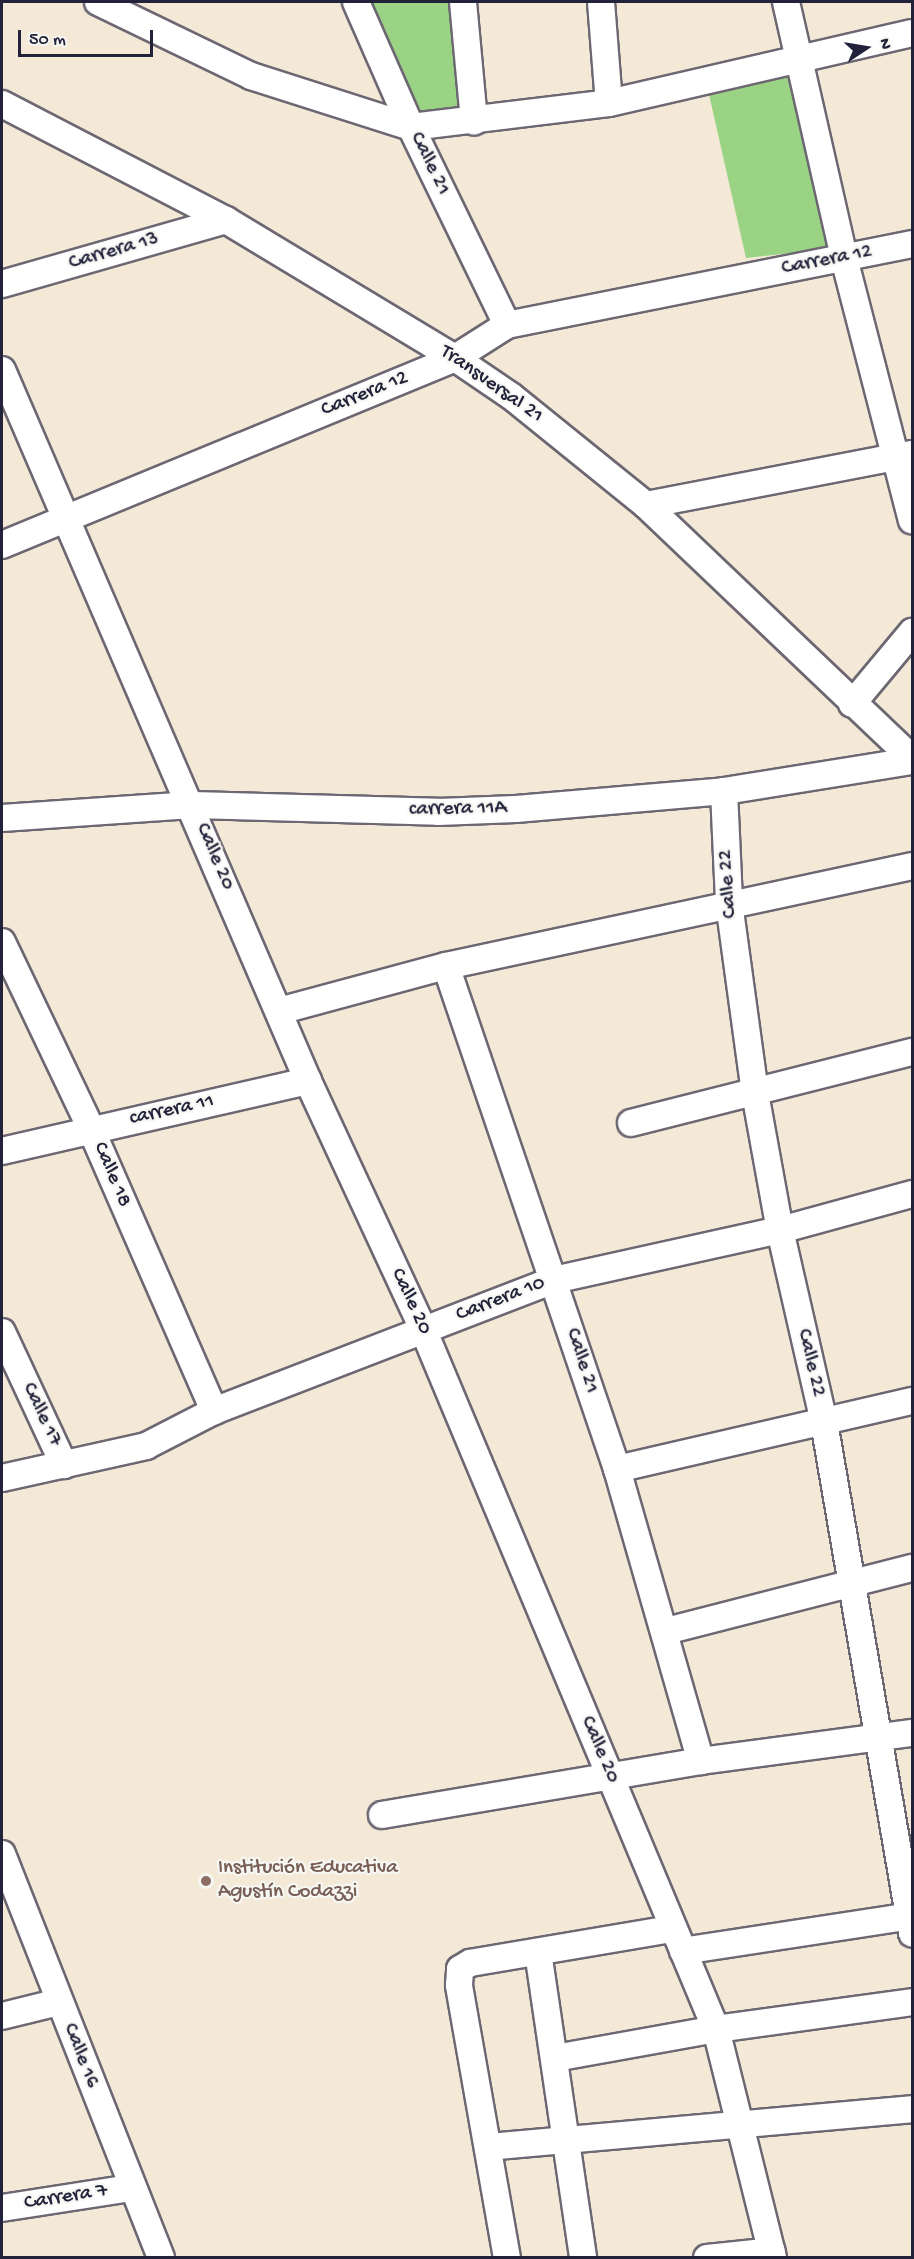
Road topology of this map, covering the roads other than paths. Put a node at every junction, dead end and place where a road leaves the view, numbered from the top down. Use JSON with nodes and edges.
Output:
{"nodes":[{"id":1,"x":98,"y":2,"type":"edge"},
{"id":2,"x":357,"y":2,"type":"edge"},
{"id":3,"x":463,"y":2,"type":"edge"},
{"id":4,"x":601,"y":2,"type":"edge"},
{"id":5,"x":786,"y":2,"type":"edge"},
{"id":6,"x":912,"y":33,"type":"edge"},
{"id":7,"x":799,"y":60,"type":"junction"},
{"id":8,"x":609,"y":102,"type":"junction"},
{"id":9,"x":2,"y":104,"type":"edge"},
{"id":10,"x":474,"y":121,"type":"junction"},
{"id":11,"x":411,"y":127,"type":"junction"},
{"id":12,"x":226,"y":220,"type":"junction"},
{"id":13,"x":912,"y":244,"type":"edge"},
{"id":14,"x":844,"y":258,"type":"junction"},
{"id":15,"x":2,"y":284,"type":"edge"},
{"id":16,"x":507,"y":325,"type":"junction"},
{"id":17,"x":455,"y":358,"type":"junction"},
{"id":18,"x":2,"y":370,"type":"edge"},
{"id":19,"x":904,"y":456,"type":"edge"},
{"id":20,"x":646,"y":505,"type":"junction"},
{"id":21,"x":67,"y":518,"type":"junction"},
{"id":22,"x":912,"y":520,"type":"edge"},
{"id":23,"x":2,"y":545,"type":"edge"},
{"id":24,"x":912,"y":632,"type":"edge"},
{"id":25,"x":852,"y":704,"type":"junction"},
{"id":26,"x":912,"y":760,"type":"edge"},
{"id":27,"x":724,"y":791,"type":"junction"},
{"id":28,"x":192,"y":805,"type":"junction"},
{"id":29,"x":2,"y":817,"type":"edge"},
{"id":30,"x":912,"y":866,"type":"edge"},
{"id":31,"x":729,"y":903,"type":"junction"},
{"id":32,"x":2,"y":942,"type":"edge"},
{"id":33,"x":446,"y":966,"type":"junction"},
{"id":34,"x":279,"y":1011,"type":"junction"},
{"id":35,"x":912,"y":1052,"type":"edge"},
{"id":36,"x":308,"y":1081,"type":"junction"},
{"id":37,"x":755,"y":1093,"type":"junction"},
{"id":38,"x":631,"y":1123,"type":"dead end"},
{"id":39,"x":91,"y":1129,"type":"junction"},
{"id":40,"x":2,"y":1151,"type":"edge"},
{"id":41,"x":912,"y":1194,"type":"edge"},
{"id":42,"x":780,"y":1230,"type":"junction"},
{"id":43,"x":554,"y":1280,"type":"junction"},
{"id":44,"x":423,"y":1329,"type":"junction"},
{"id":45,"x":2,"y":1332,"type":"edge"},
{"id":46,"x":912,"y":1401,"type":"edge"},
{"id":47,"x":213,"y":1411,"type":"junction"},
{"id":48,"x":824,"y":1422,"type":"junction"},
{"id":49,"x":64,"y":1465,"type":"junction"},
{"id":50,"x":617,"y":1469,"type":"junction"},
{"id":51,"x":2,"y":1478,"type":"edge"},
{"id":52,"x":912,"y":1569,"type":"edge"},
{"id":53,"x":852,"y":1582,"type":"junction"},
{"id":54,"x":666,"y":1631,"type":"junction"},
{"id":55,"x":912,"y":1733,"type":"edge"},
{"id":56,"x":878,"y":1737,"type":"junction"},
{"id":57,"x":701,"y":1761,"type":"junction"},
{"id":58,"x":610,"y":1777,"type":"junction"},
{"id":59,"x":382,"y":1815,"type":"dead end"},
{"id":60,"x":2,"y":1854,"type":"edge"},
{"id":61,"x":911,"y":1922,"type":"edge"},
{"id":62,"x":677,"y":1940,"type":"junction"},
{"id":63,"x":538,"y":1952,"type":"junction"},
{"id":64,"x":59,"y":2002,"type":"junction"},
{"id":65,"x":912,"y":2002,"type":"edge"},
{"id":66,"x":2,"y":2016,"type":"edge"},
{"id":67,"x":716,"y":2029,"type":"junction"},
{"id":68,"x":555,"y":2058,"type":"junction"},
{"id":69,"x":912,"y":2109,"type":"edge"},
{"id":70,"x":742,"y":2126,"type":"junction"},
{"id":71,"x":565,"y":2137,"type":"junction"},
{"id":72,"x":488,"y":2147,"type":"junction"},
{"id":73,"x":131,"y":2188,"type":"junction"},
{"id":74,"x":2,"y":2208,"type":"edge"},
{"id":75,"x":773,"y":2254,"type":"edge"},
{"id":76,"x":161,"y":2258,"type":"edge"},
{"id":77,"x":507,"y":2258,"type":"edge"},
{"id":78,"x":583,"y":2258,"type":"edge"},
{"id":79,"x":707,"y":2258,"type":"edge"}],
"edges":[{"from":1,"to":11,"type":"street"},
{"from":2,"to":11,"type":"street","name":"Calle 21"},
{"from":3,"to":10,"type":"street"},
{"from":4,"to":8,"type":"street"},
{"from":5,"to":7,"type":"street"},
{"from":6,"to":7,"type":"street"},
{"from":7,"to":8,"type":"street"},
{"from":7,"to":14,"type":"street"},
{"from":8,"to":10,"type":"street"},
{"from":9,"to":12,"type":"street","name":"Transversal 21"},
{"from":10,"to":11,"type":"street"},
{"from":11,"to":16,"type":"street","name":"Calle 21"},
{"from":12,"to":15,"type":"street","name":"Carrera 13"},
{"from":12,"to":17,"type":"street","name":"Transversal 21"},
{"from":13,"to":14,"type":"street","name":"Carrera 12"},
{"from":14,"to":16,"type":"street","name":"Carrera 12"},
{"from":14,"to":19,"type":"street"},
{"from":16,"to":17,"type":"street","name":"Carrera 12"},
{"from":17,"to":20,"type":"street","name":"Transversal 21"},
{"from":17,"to":21,"type":"street","name":"Carrera 12"},
{"from":18,"to":21,"type":"street","name":"Calle 20"},
{"from":19,"to":20,"type":"street"},
{"from":19,"to":22,"type":"street"},
{"from":20,"to":25,"type":"street","name":"Transversal 21"},
{"from":21,"to":23,"type":"street","name":"Carrera 12"},
{"from":21,"to":28,"type":"street","name":"Calle 20"},
{"from":24,"to":25,"type":"street"},
{"from":25,"to":26,"type":"street","name":"Transversal 21"},
{"from":26,"to":27,"type":"street","name":"carrera 11A"},
{"from":27,"to":28,"type":"street","name":"carrera 11A"},
{"from":27,"to":31,"type":"street","name":"Calle 22"},
{"from":28,"to":29,"type":"street","name":"carrera 11A"},
{"from":28,"to":34,"type":"street","name":"Calle 20"},
{"from":30,"to":31,"type":"street"},
{"from":31,"to":33,"type":"street"},
{"from":31,"to":37,"type":"street","name":"Calle 22"},
{"from":32,"to":39,"type":"street","name":"Calle 18"},
{"from":33,"to":34,"type":"street"},
{"from":33,"to":43,"type":"street","name":"Calle 21"},
{"from":34,"to":36,"type":"street","name":"Calle 20"},
{"from":35,"to":37,"type":"street"},
{"from":36,"to":39,"type":"street","name":"carrera 11"},
{"from":36,"to":44,"type":"street","name":"Calle 20"},
{"from":37,"to":38,"type":"street"},
{"from":37,"to":42,"type":"street","name":"Calle 22"},
{"from":39,"to":40,"type":"street","name":"carrera 11"},
{"from":39,"to":47,"type":"street","name":"Calle 18"},
{"from":41,"to":42,"type":"street","name":"Carrera 10"},
{"from":42,"to":43,"type":"street","name":"Carrera 10"},
{"from":42,"to":48,"type":"street","name":"Calle 22"},
{"from":43,"to":44,"type":"street","name":"Carrera 10"},
{"from":43,"to":50,"type":"street","name":"Calle 21"},
{"from":44,"to":47,"type":"street","name":"Carrera 10"},
{"from":44,"to":58,"type":"street","name":"Calle 20"},
{"from":45,"to":49,"type":"street","name":"Calle 17"},
{"from":46,"to":48,"type":"street"},
{"from":47,"to":49,"type":"street","name":"Carrera 10"},
{"from":48,"to":50,"type":"street"},
{"from":48,"to":53,"type":"street","name":"Calle 22"},
{"from":49,"to":51,"type":"street","name":"Carrera 10"},
{"from":50,"to":54,"type":"street","name":"Calle 21"},
{"from":52,"to":53,"type":"street"},
{"from":53,"to":54,"type":"street"},
{"from":53,"to":56,"type":"street","name":"Calle 22"},
{"from":54,"to":57,"type":"street","name":"Calle 21"},
{"from":55,"to":56,"type":"street"},
{"from":56,"to":57,"type":"street"},
{"from":56,"to":61,"type":"street","name":"Calle 22"},
{"from":57,"to":58,"type":"street"},
{"from":58,"to":59,"type":"street"},
{"from":58,"to":62,"type":"street","name":"Calle 20"},
{"from":60,"to":64,"type":"street","name":"Calle 16"},
{"from":61,"to":62,"type":"street"},
{"from":62,"to":63,"type":"street"},
{"from":62,"to":67,"type":"street","name":"Calle 20"},
{"from":63,"to":68,"type":"street"},
{"from":63,"to":72,"type":"street"},
{"from":64,"to":66,"type":"street"},
{"from":64,"to":73,"type":"street","name":"Calle 16"},
{"from":65,"to":67,"type":"street"},
{"from":67,"to":68,"type":"street"},
{"from":67,"to":70,"type":"street","name":"Calle 20"},
{"from":68,"to":71,"type":"street"},
{"from":69,"to":70,"type":"street"},
{"from":70,"to":71,"type":"street"},
{"from":70,"to":75,"type":"street","name":"Calle 20"},
{"from":71,"to":72,"type":"street"},
{"from":71,"to":78,"type":"street"},
{"from":72,"to":77,"type":"street"},
{"from":73,"to":74,"type":"street","name":"Carrera 7"},
{"from":73,"to":76,"type":"street","name":"Calle 16"},
{"from":75,"to":79,"type":"street"}]}
